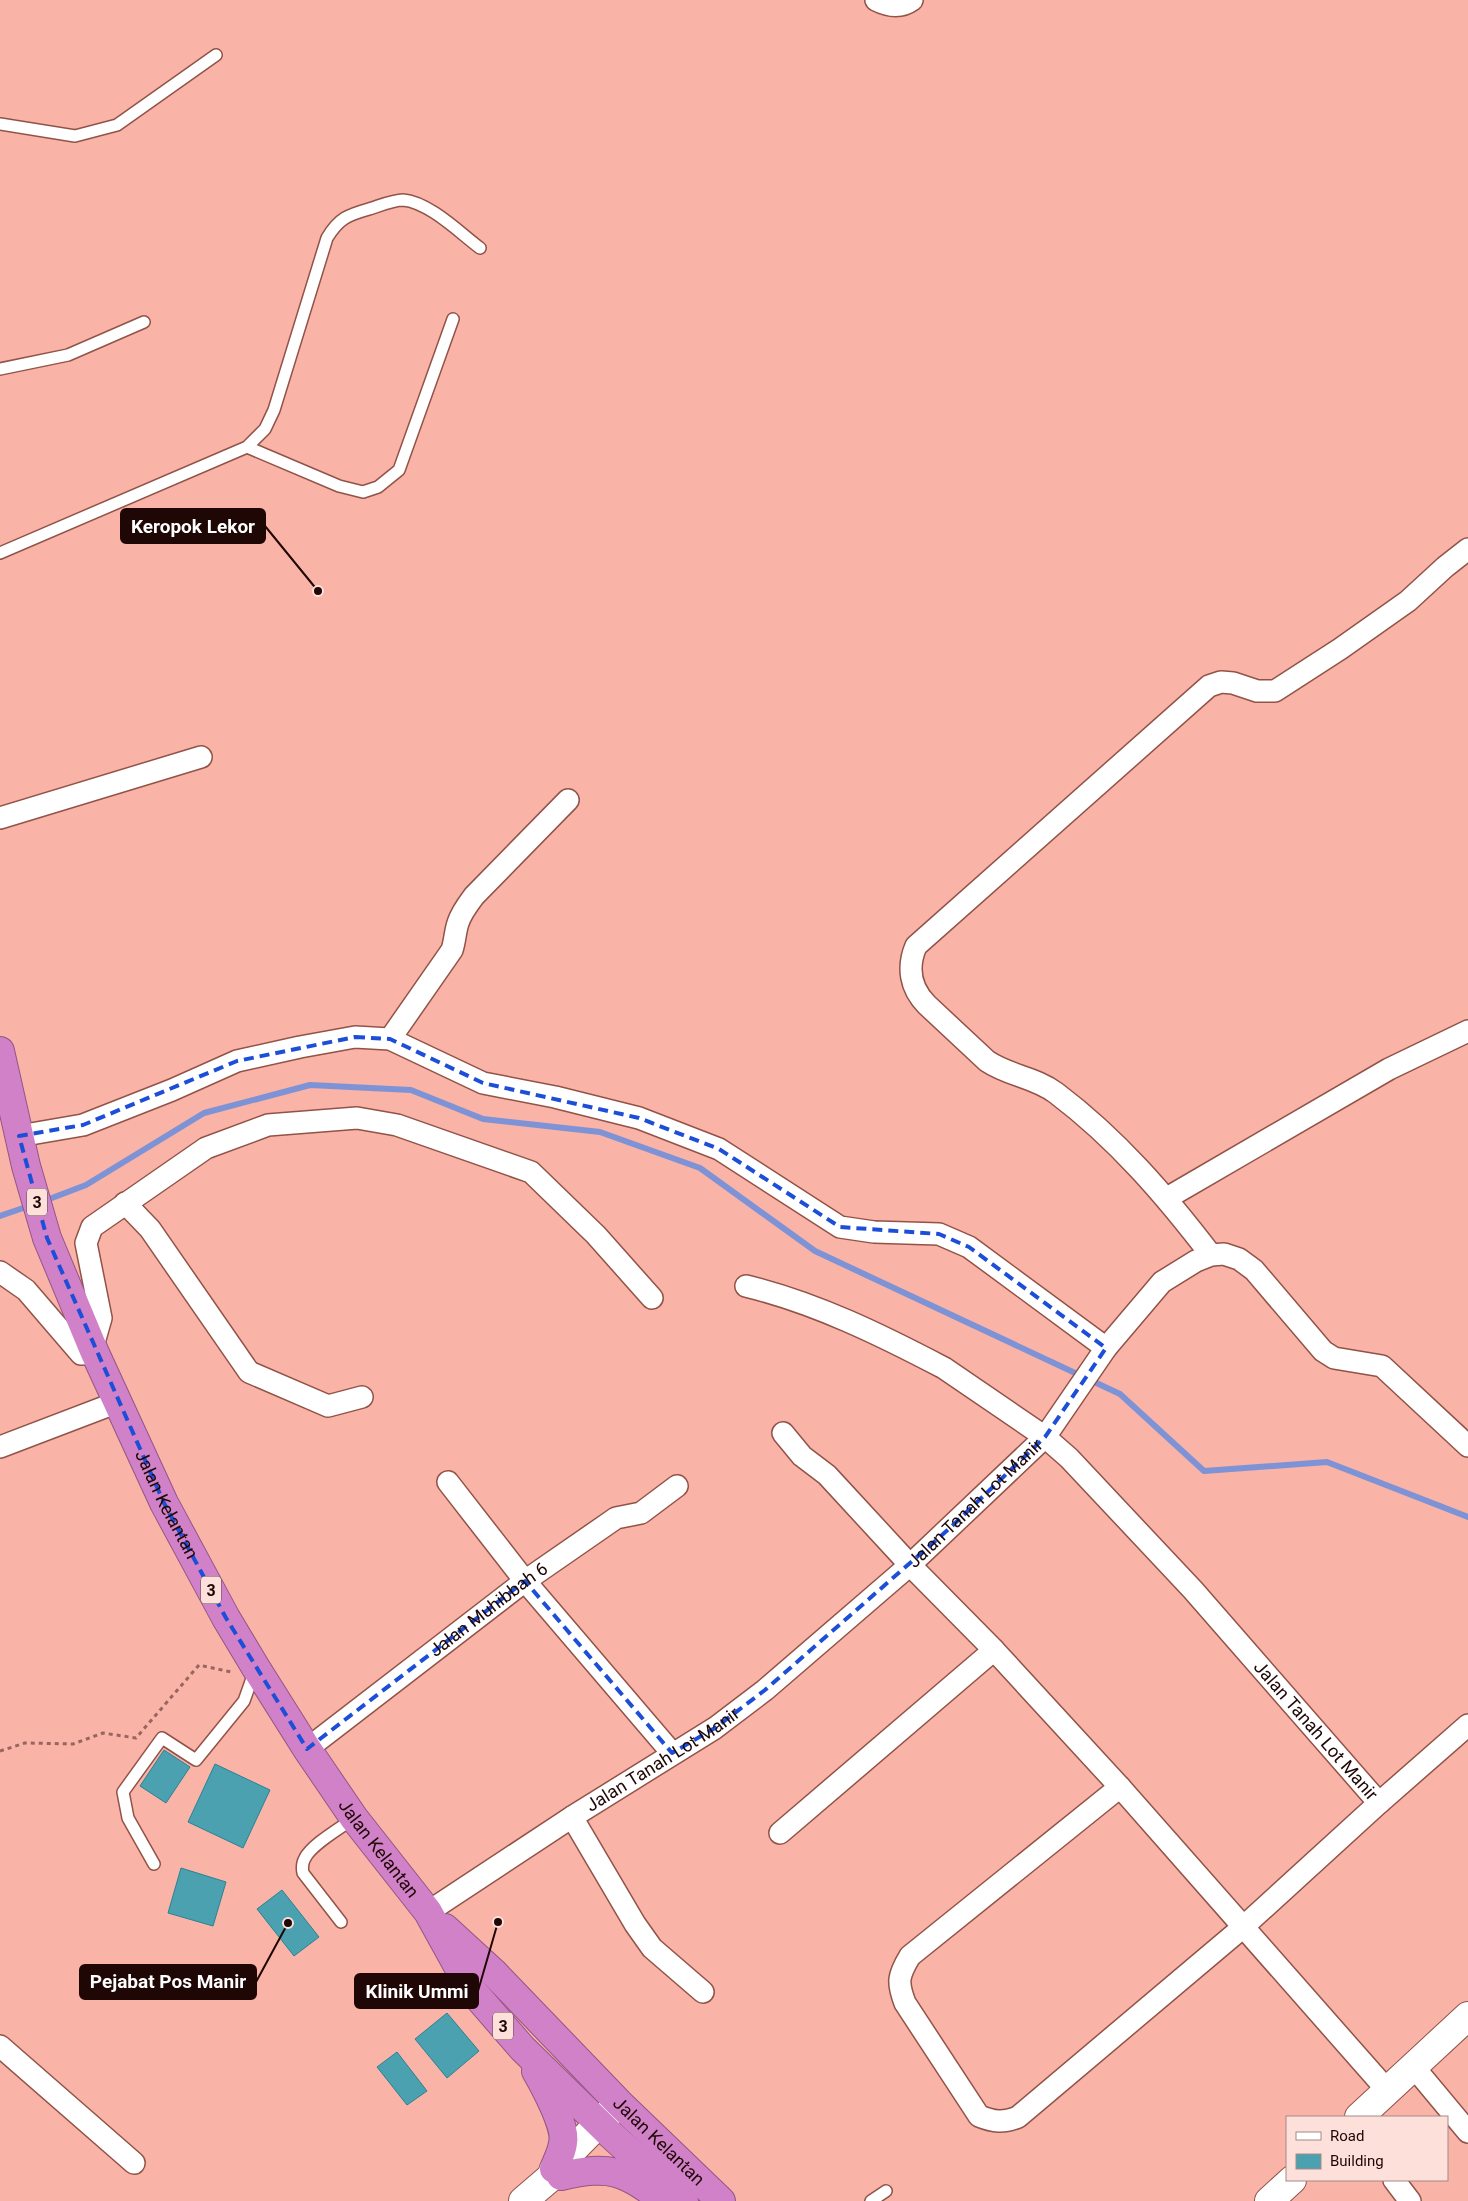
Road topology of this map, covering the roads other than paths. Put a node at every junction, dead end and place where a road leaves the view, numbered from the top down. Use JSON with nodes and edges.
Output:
{"nodes":[{"id":1,"x":876,"y":0,"type":"edge"},
{"id":2,"x":912,"y":0,"type":"edge"},
{"id":3,"x":216,"y":55,"type":"dead end"},
{"id":4,"x":0,"y":124,"type":"edge"},
{"id":5,"x":480,"y":248,"type":"dead end"},
{"id":6,"x":453,"y":319,"type":"dead end"},
{"id":7,"x":144,"y":322,"type":"dead end"},
{"id":8,"x":0,"y":369,"type":"edge"},
{"id":9,"x":246,"y":447,"type":"junction"},
{"id":10,"x":1468,"y":549,"type":"edge"},
{"id":11,"x":0,"y":553,"type":"edge"},
{"id":12,"x":201,"y":757,"type":"dead end"},
{"id":13,"x":568,"y":800,"type":"dead end"},
{"id":14,"x":0,"y":818,"type":"edge"},
{"id":15,"x":1468,"y":1031,"type":"edge"},
{"id":16,"x":390,"y":1039,"type":"junction"},
{"id":17,"x":0,"y":1051,"type":"edge"},
{"id":18,"x":19,"y":1136,"type":"junction"},
{"id":19,"x":1167,"y":1198,"type":"junction"},
{"id":20,"x":124,"y":1203,"type":"junction"},
{"id":21,"x":1204,"y":1258,"type":"junction"},
{"id":22,"x":0,"y":1272,"type":"edge"},
{"id":23,"x":746,"y":1286,"type":"dead end"},
{"id":24,"x":652,"y":1298,"type":"dead end"},
{"id":25,"x":94,"y":1350,"type":"junction"},
{"id":26,"x":1101,"y":1356,"type":"junction"},
{"id":27,"x":362,"y":1397,"type":"dead end"},
{"id":28,"x":118,"y":1402,"type":"junction"},
{"id":29,"x":782,"y":1433,"type":"dead end"},
{"id":30,"x":1045,"y":1438,"type":"junction"},
{"id":31,"x":1468,"y":1446,"type":"edge"},
{"id":32,"x":0,"y":1447,"type":"edge"},
{"id":33,"x":448,"y":1482,"type":"dead end"},
{"id":34,"x":677,"y":1486,"type":"dead end"},
{"id":35,"x":910,"y":1565,"type":"junction"},
{"id":36,"x":525,"y":1581,"type":"junction"},
{"id":37,"x":994,"y":1650,"type":"junction"},
{"id":38,"x":256,"y":1668,"type":"junction"},
{"id":39,"x":1468,"y":1724,"type":"edge"},
{"id":40,"x":307,"y":1749,"type":"junction"},
{"id":41,"x":672,"y":1753,"type":"junction"},
{"id":42,"x":1120,"y":1787,"type":"junction"},
{"id":43,"x":1378,"y":1803,"type":"junction"},
{"id":44,"x":572,"y":1817,"type":"junction"},
{"id":45,"x":354,"y":1818,"type":"junction"},
{"id":46,"x":780,"y":1833,"type":"dead end"},
{"id":47,"x":154,"y":1864,"type":"dead end"},
{"id":48,"x":428,"y":1912,"type":"junction"},
{"id":49,"x":341,"y":1922,"type":"dead end"},
{"id":50,"x":1242,"y":1928,"type":"junction"},
{"id":51,"x":703,"y":1992,"type":"dead end"},
{"id":52,"x":1468,"y":2016,"type":"edge"},
{"id":53,"x":0,"y":2046,"type":"edge"},
{"id":54,"x":522,"y":2048,"type":"junction"},
{"id":55,"x":1413,"y":2066,"type":"junction"},
{"id":56,"x":1387,"y":2090,"type":"junction"},
{"id":57,"x":624,"y":2109,"type":"junction"},
{"id":58,"x":1359,"y":2116,"type":"edge"},
{"id":59,"x":605,"y":2129,"type":"junction"},
{"id":60,"x":1468,"y":2132,"type":"edge"},
{"id":61,"x":134,"y":2163,"type":"dead end"},
{"id":62,"x":555,"y":2174,"type":"junction"},
{"id":63,"x":1291,"y":2181,"type":"edge"},
{"id":64,"x":1395,"y":2181,"type":"edge"},
{"id":65,"x":886,"y":2191,"type":"dead end"},
{"id":66,"x":523,"y":2201,"type":"edge"},
{"id":67,"x":664,"y":2201,"type":"edge"},
{"id":68,"x":684,"y":2201,"type":"edge"},
{"id":69,"x":721,"y":2201,"type":"edge"},
{"id":70,"x":871,"y":2201,"type":"edge"},
{"id":71,"x":1269,"y":2201,"type":"edge"},
{"id":72,"x":1410,"y":2201,"type":"edge"}],
"edges":[{"from":1,"to":2,"type":"street"},
{"from":3,"to":4,"type":"lane"},
{"from":5,"to":9,"type":"lane"},
{"from":6,"to":9,"type":"lane"},
{"from":7,"to":8,"type":"lane"},
{"from":9,"to":11,"type":"lane"},
{"from":10,"to":19,"type":"street"},
{"from":12,"to":14,"type":"street"},
{"from":13,"to":16,"type":"street"},
{"from":15,"to":19,"type":"street"},
{"from":16,"to":18,"type":"street"},
{"from":16,"to":26,"type":"street"},
{"from":17,"to":18,"type":"highway","name":"Jalan Kelantan","number":"3"},
{"from":18,"to":25,"type":"highway","name":"Jalan Kelantan","number":"3"},
{"from":19,"to":21,"type":"street"},
{"from":20,"to":24,"type":"street"},
{"from":20,"to":25,"type":"street"},
{"from":20,"to":27,"type":"street"},
{"from":21,"to":26,"type":"street"},
{"from":21,"to":31,"type":"street"},
{"from":22,"to":25,"type":"street"},
{"from":23,"to":30,"type":"street"},
{"from":25,"to":28,"type":"highway","name":"Jalan Kelantan","number":"3"},
{"from":26,"to":30,"type":"street"},
{"from":28,"to":32,"type":"street"},
{"from":28,"to":38,"type":"highway","name":"Jalan Kelantan","number":"3"},
{"from":29,"to":35,"type":"street"},
{"from":30,"to":35,"type":"street","name":"Jalan Tanah Lot Manir"},
{"from":30,"to":43,"type":"street","name":"Jalan Tanah Lot Manir"},
{"from":33,"to":36,"type":"street"},
{"from":34,"to":36,"type":"street","name":"Jalan Muhibbah 6"},
{"from":35,"to":37,"type":"street"},
{"from":35,"to":41,"type":"street","name":"Jalan Tanah Lot Manir"},
{"from":36,"to":40,"type":"street","name":"Jalan Muhibbah 6"},
{"from":36,"to":41,"type":"street"},
{"from":37,"to":42,"type":"street"},
{"from":37,"to":46,"type":"street"},
{"from":38,"to":40,"type":"highway","name":"Jalan Kelantan","number":"3"},
{"from":38,"to":47,"type":"lane"},
{"from":39,"to":43,"type":"street"},
{"from":40,"to":45,"type":"highway","name":"Jalan Kelantan","number":"3"},
{"from":41,"to":44,"type":"street","name":"Jalan Tanah Lot Manir"},
{"from":42,"to":50,"type":"street"},
{"from":42,"to":50,"type":"street","name":"Jalan Tanah Lot Manir"},
{"from":43,"to":50,"type":"street","name":"Jalan Tanah Lot Manir"},
{"from":44,"to":48,"type":"street","name":"Jalan Tanah Lot Manir"},
{"from":44,"to":51,"type":"street"},
{"from":45,"to":48,"type":"highway","name":"Jalan Kelantan","number":"3"},
{"from":45,"to":49,"type":"lane"},
{"from":48,"to":54,"type":"highway","name":"Jalan Kelantan","number":"3"},
{"from":48,"to":57,"type":"highway","name":"Jalan Kelantan","number":"3"},
{"from":50,"to":56,"type":"street"},
{"from":52,"to":55,"type":"street"},
{"from":53,"to":61,"type":"street"},
{"from":54,"to":59,"type":"highway","name":"Jalan Kelantan","number":"3"},
{"from":54,"to":62,"type":"highway"},
{"from":55,"to":56,"type":"street"},
{"from":55,"to":60,"type":"street"},
{"from":56,"to":58,"type":"street"},
{"from":57,"to":59,"type":"street"},
{"from":57,"to":69,"type":"highway","name":"Jalan Kelantan","number":"3"},
{"from":59,"to":62,"type":"street"},
{"from":59,"to":68,"type":"highway","name":"Jalan Kelantan","number":"3"},
{"from":62,"to":66,"type":"street"},
{"from":62,"to":67,"type":"highway"},
{"from":63,"to":71,"type":"street"},
{"from":64,"to":72,"type":"street"},
{"from":65,"to":70,"type":"lane"}]}
